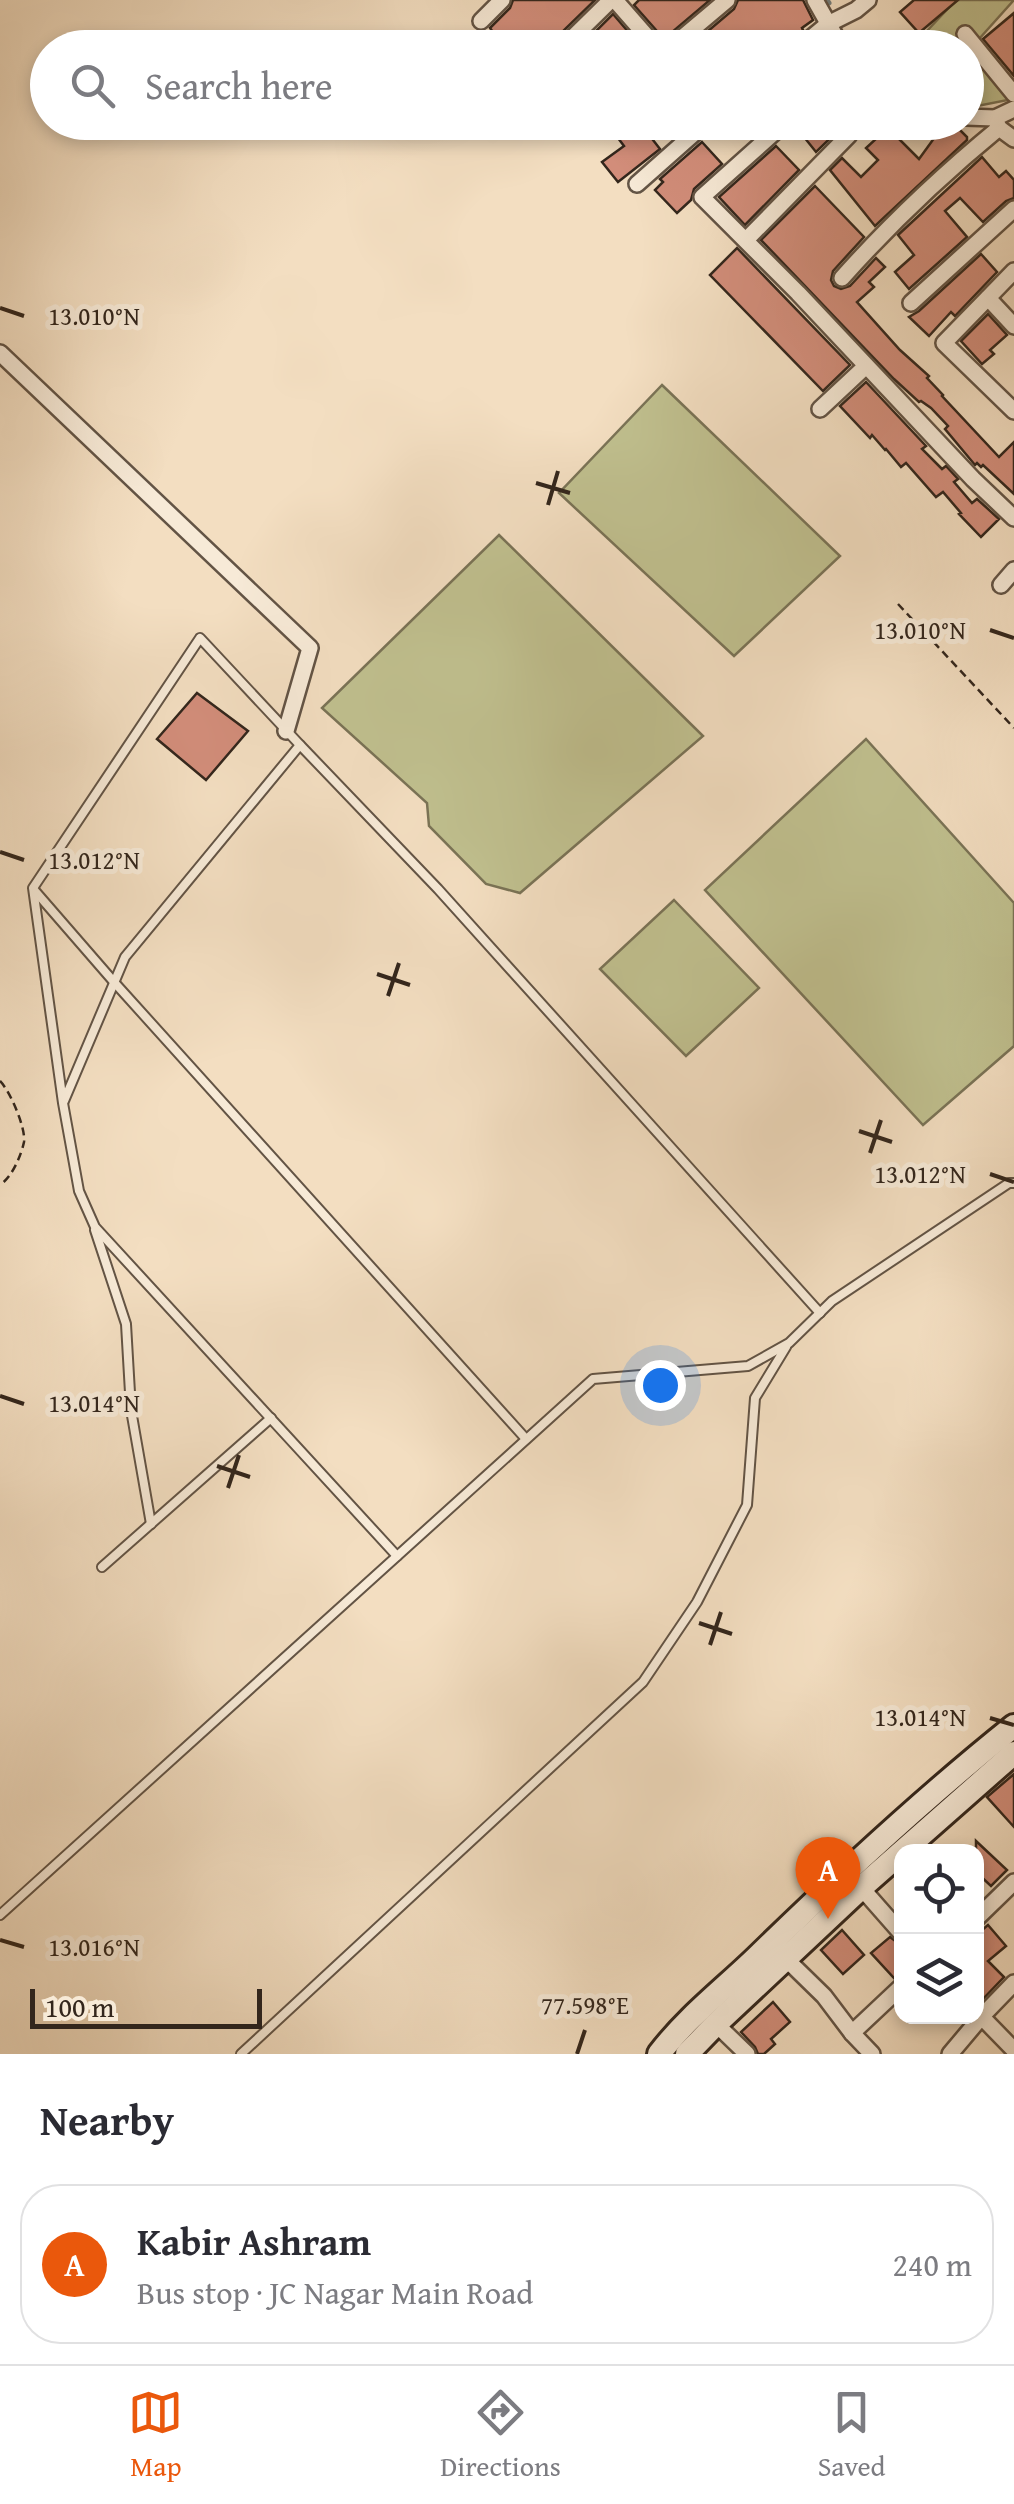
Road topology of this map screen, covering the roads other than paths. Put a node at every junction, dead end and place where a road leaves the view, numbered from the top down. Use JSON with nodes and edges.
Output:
{"nodes":[{"id":1,"x":502,"y":0,"type":"edge"},
{"id":2,"x":613,"y":0,"type":"edge"},
{"id":3,"x":727,"y":0,"type":"edge"},
{"id":4,"x":815,"y":0,"type":"edge"},
{"id":5,"x":868,"y":0,"type":"edge"},
{"id":6,"x":481,"y":21,"type":"dead end"},
{"id":7,"x":828,"y":24,"type":"junction"},
{"id":8,"x":581,"y":30,"type":"edge"},
{"id":9,"x":640,"y":30,"type":"edge"},
{"id":10,"x":691,"y":30,"type":"edge"},
{"id":11,"x":821,"y":30,"type":"edge"},
{"id":12,"x":832,"y":30,"type":"edge"},
{"id":13,"x":984,"y":58,"type":"edge"},
{"id":14,"x":1014,"y":94,"type":"edge"},
{"id":15,"x":1014,"y":109,"type":"edge"},
{"id":16,"x":984,"y":120,"type":"edge"},
{"id":17,"x":997,"y":123,"type":"junction"},
{"id":18,"x":984,"y":135,"type":"edge"},
{"id":19,"x":1014,"y":139,"type":"edge"},
{"id":20,"x":687,"y":140,"type":"edge"},
{"id":21,"x":766,"y":140,"type":"edge"},
{"id":22,"x":845,"y":140,"type":"edge"},
{"id":23,"x":979,"y":140,"type":"edge"},
{"id":24,"x":638,"y":184,"type":"dead end"},
{"id":25,"x":1014,"y":208,"type":"edge"},
{"id":26,"x":746,"y":240,"type":"junction"},
{"id":27,"x":1014,"y":271,"type":"edge"},
{"id":28,"x":842,"y":278,"type":"dead end"},
{"id":29,"x":988,"y":298,"type":"junction"},
{"id":30,"x":911,"y":302,"type":"dead end"},
{"id":31,"x":1014,"y":326,"type":"edge"},
{"id":32,"x":0,"y":353,"type":"edge"},
{"id":33,"x":866,"y":366,"type":"junction"},
{"id":34,"x":820,"y":409,"type":"dead end"},
{"id":35,"x":1014,"y":411,"type":"edge"},
{"id":36,"x":1014,"y":518,"type":"edge"},
{"id":37,"x":1014,"y":570,"type":"edge"},
{"id":38,"x":1001,"y":584,"type":"dead end"},
{"id":39,"x":286,"y":730,"type":"junction"},
{"id":40,"x":300,"y":745,"type":"junction"},
{"id":41,"x":33,"y":888,"type":"junction"},
{"id":42,"x":114,"y":982,"type":"junction"},
{"id":43,"x":63,"y":1103,"type":"junction"},
{"id":44,"x":1014,"y":1183,"type":"edge"},
{"id":45,"x":94,"y":1227,"type":"junction"},
{"id":46,"x":820,"y":1313,"type":"junction"},
{"id":47,"x":788,"y":1343,"type":"junction"},
{"id":48,"x":271,"y":1418,"type":"junction"},
{"id":49,"x":526,"y":1439,"type":"junction"},
{"id":50,"x":150,"y":1524,"type":"junction"},
{"id":51,"x":397,"y":1556,"type":"junction"},
{"id":52,"x":102,"y":1566,"type":"dead end"},
{"id":53,"x":1014,"y":1726,"type":"edge"},
{"id":54,"x":1014,"y":1753,"type":"edge"},
{"id":55,"x":854,"y":1879,"type":"junction"},
{"id":56,"x":1012,"y":1887,"type":"edge"},
{"id":57,"x":984,"y":1912,"type":"edge"},
{"id":58,"x":0,"y":1915,"type":"edge"},
{"id":59,"x":894,"y":1925,"type":"edge"},
{"id":60,"x":778,"y":1951,"type":"junction"},
{"id":61,"x":1014,"y":1983,"type":"edge"},
{"id":62,"x":894,"y":1994,"type":"edge"},
{"id":63,"x":984,"y":2010,"type":"edge"},
{"id":64,"x":984,"y":2019,"type":"edge"},
{"id":65,"x":716,"y":2024,"type":"junction"},
{"id":66,"x":972,"y":2024,"type":"edge"},
{"id":67,"x":852,"y":2033,"type":"junction"},
{"id":68,"x":1014,"y":2050,"type":"edge"},
{"id":69,"x":241,"y":2054,"type":"edge"},
{"id":70,"x":659,"y":2054,"type":"edge"},
{"id":71,"x":687,"y":2054,"type":"edge"},
{"id":72,"x":747,"y":2054,"type":"edge"},
{"id":73,"x":872,"y":2054,"type":"edge"},
{"id":74,"x":950,"y":2054,"type":"edge"}],
"edges":[{"from":1,"to":6,"type":"street"},
{"from":2,"to":8,"type":"street"},
{"from":2,"to":9,"type":"street"},
{"from":3,"to":10,"type":"street"},
{"from":4,"to":7,"type":"street"},
{"from":5,"to":7,"type":"street"},
{"from":7,"to":11,"type":"street"},
{"from":7,"to":12,"type":"street"},
{"from":13,"to":14,"type":"street"},
{"from":15,"to":17,"type":"street"},
{"from":16,"to":17,"type":"street"},
{"from":17,"to":18,"type":"street"},
{"from":17,"to":19,"type":"street"},
{"from":20,"to":24,"type":"street"},
{"from":21,"to":26,"type":"street"},
{"from":22,"to":26,"type":"street"},
{"from":23,"to":28,"type":"street"},
{"from":25,"to":30,"type":"street"},
{"from":26,"to":33,"type":"street"},
{"from":27,"to":29,"type":"street"},
{"from":29,"to":31,"type":"street"},
{"from":29,"to":35,"type":"street"},
{"from":32,"to":39,"type":"street"},
{"from":33,"to":34,"type":"street"},
{"from":33,"to":36,"type":"street"},
{"from":37,"to":38,"type":"street"},
{"from":39,"to":40,"type":"lane"},
{"from":39,"to":41,"type":"lane"},
{"from":40,"to":42,"type":"lane"},
{"from":40,"to":46,"type":"lane"},
{"from":41,"to":42,"type":"lane"},
{"from":41,"to":43,"type":"lane"},
{"from":42,"to":43,"type":"lane"},
{"from":42,"to":49,"type":"lane"},
{"from":43,"to":45,"type":"lane"},
{"from":44,"to":46,"type":"lane"},
{"from":45,"to":48,"type":"lane"},
{"from":45,"to":50,"type":"lane"},
{"from":46,"to":47,"type":"lane"},
{"from":47,"to":49,"type":"lane"},
{"from":47,"to":69,"type":"lane"},
{"from":48,"to":50,"type":"lane"},
{"from":48,"to":51,"type":"lane"},
{"from":49,"to":51,"type":"lane"},
{"from":50,"to":52,"type":"lane"},
{"from":51,"to":58,"type":"lane"},
{"from":53,"to":55,"type":"main road"},
{"from":54,"to":55,"type":"main road"},
{"from":55,"to":59,"type":"street"},
{"from":55,"to":60,"type":"main road"},
{"from":56,"to":57,"type":"street"},
{"from":60,"to":65,"type":"main road"},
{"from":60,"to":67,"type":"street"},
{"from":60,"to":70,"type":"main road"},
{"from":61,"to":63,"type":"street"},
{"from":62,"to":67,"type":"street"},
{"from":64,"to":68,"type":"street"},
{"from":65,"to":71,"type":"main road"},
{"from":65,"to":72,"type":"street"},
{"from":66,"to":74,"type":"street"},
{"from":67,"to":73,"type":"street"}]}
